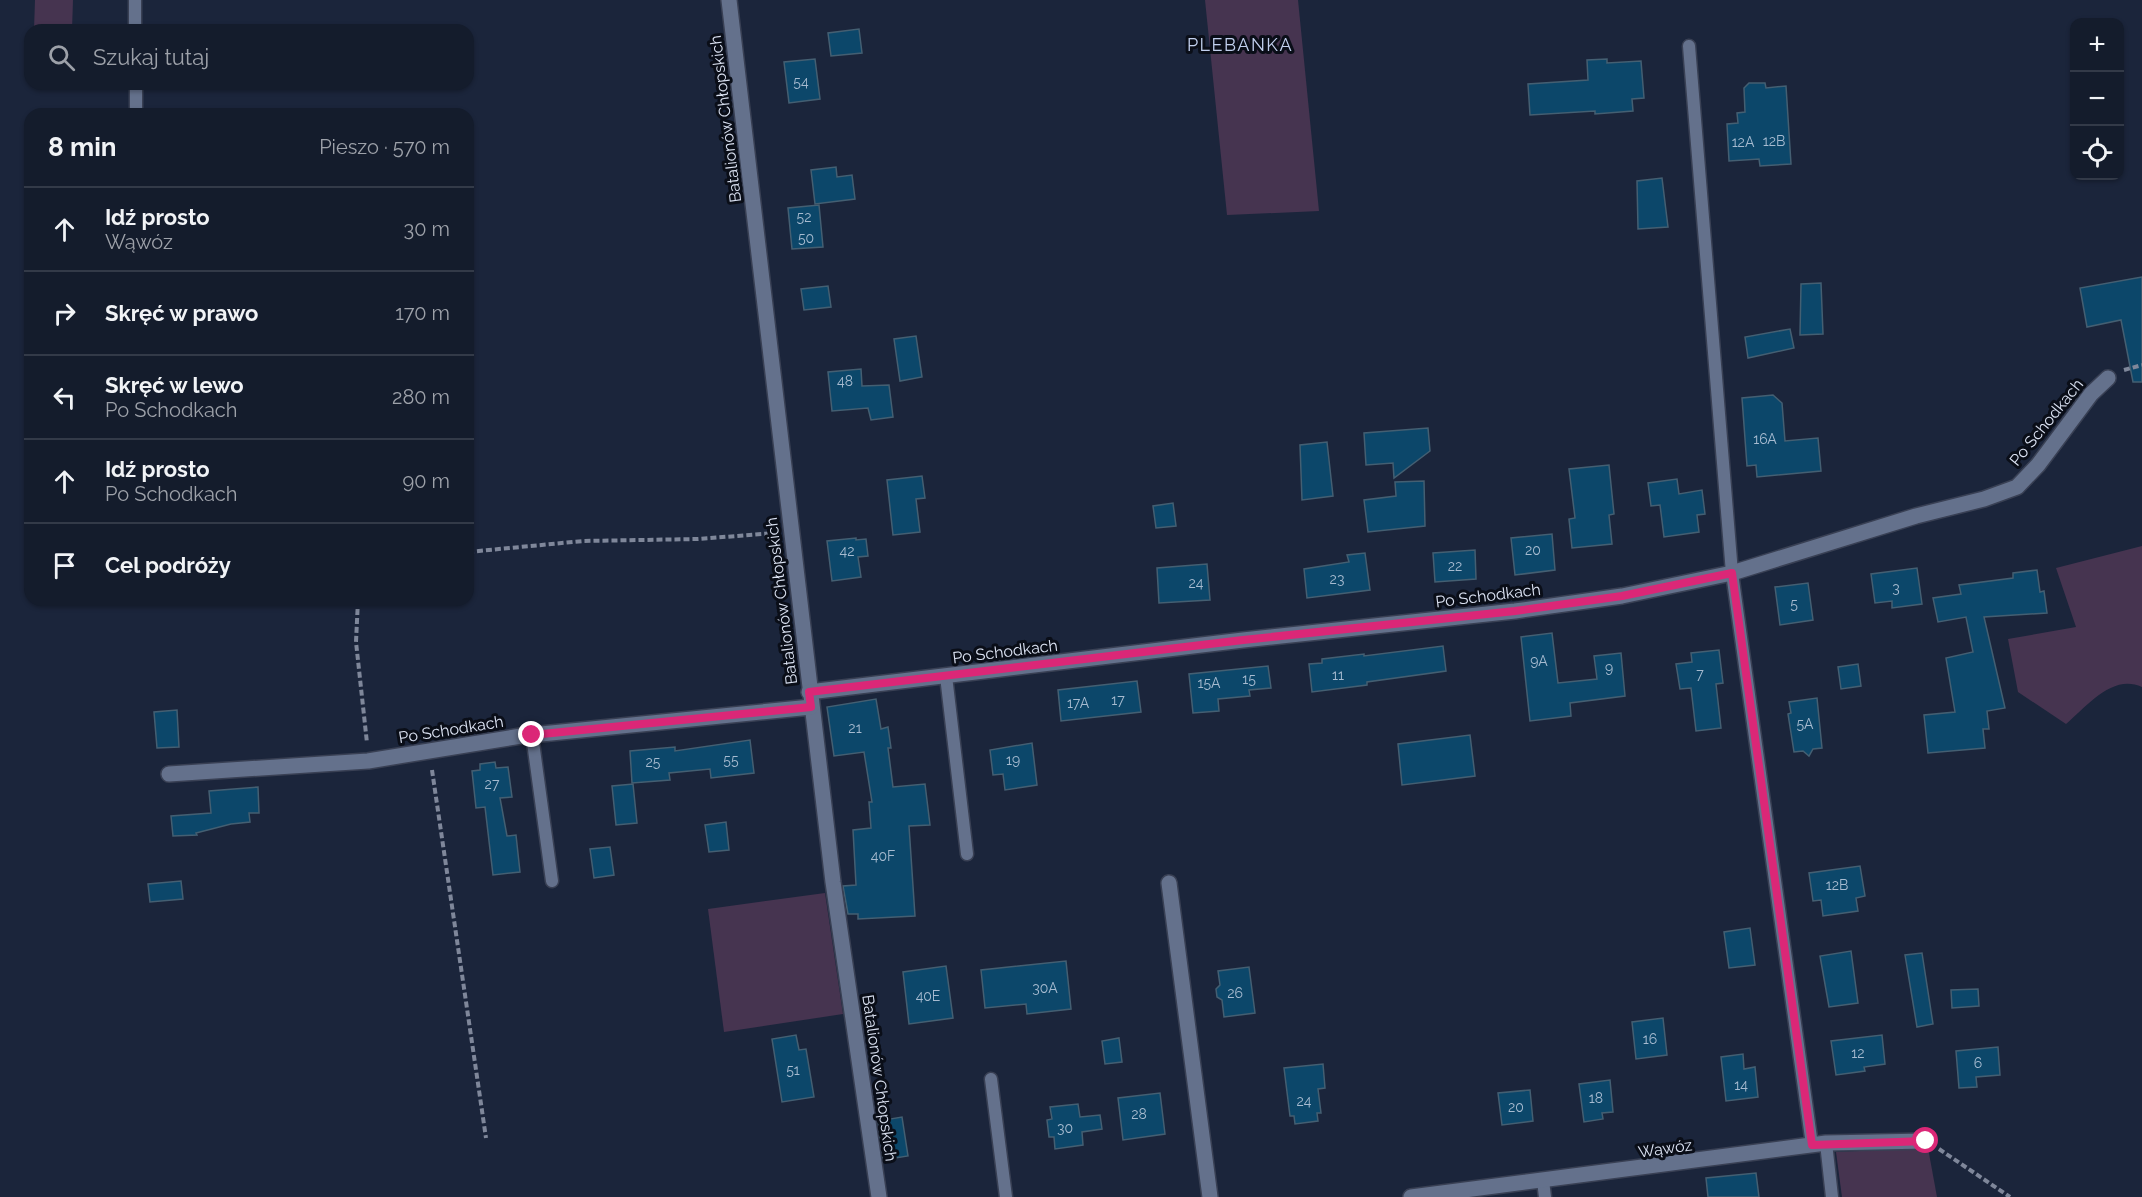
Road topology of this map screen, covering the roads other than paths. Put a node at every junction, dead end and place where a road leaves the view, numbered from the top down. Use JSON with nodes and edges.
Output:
{"nodes":[{"id":1,"x":135,"y":0,"type":"edge"},
{"id":2,"x":729,"y":0,"type":"edge"},
{"id":3,"x":135,"y":24,"type":"edge"},
{"id":4,"x":1689,"y":46,"type":"dead end"},
{"id":5,"x":136,"y":90,"type":"edge"},
{"id":6,"x":136,"y":108,"type":"dead end"},
{"id":7,"x":2108,"y":378,"type":"dead end"},
{"id":8,"x":1732,"y":573,"type":"junction"},
{"id":9,"x":946,"y":676,"type":"junction"},
{"id":10,"x":810,"y":700,"type":"junction"},
{"id":11,"x":532,"y":735,"type":"junction"},
{"id":12,"x":169,"y":774,"type":"dead end"},
{"id":13,"x":966,"y":854,"type":"dead end"},
{"id":14,"x":552,"y":881,"type":"dead end"},
{"id":15,"x":1169,"y":883,"type":"dead end"},
{"id":16,"x":991,"y":1079,"type":"dead end"},
{"id":17,"x":1926,"y":1141,"type":"dead end"},
{"id":18,"x":1819,"y":1144,"type":"junction"},
{"id":19,"x":1543,"y":1181,"type":"junction"},
{"id":20,"x":879,"y":1197,"type":"edge"},
{"id":21,"x":1006,"y":1197,"type":"edge"},
{"id":22,"x":1210,"y":1197,"type":"edge"},
{"id":23,"x":1411,"y":1197,"type":"edge"},
{"id":24,"x":1545,"y":1197,"type":"edge"},
{"id":25,"x":1832,"y":1197,"type":"edge"}],
"edges":[{"from":1,"to":3,"type":"lane"},
{"from":2,"to":10,"type":"street","name":"Batalionów Chłopskich"},
{"from":4,"to":8,"type":"lane"},
{"from":5,"to":6,"type":"lane"},
{"from":7,"to":8,"type":"street","name":"Po Schodkach"},
{"from":8,"to":9,"type":"street","name":"Po Schodkach"},
{"from":8,"to":18,"type":"lane"},
{"from":9,"to":10,"type":"street","name":"Po Schodkach"},
{"from":9,"to":13,"type":"lane"},
{"from":10,"to":11,"type":"street","name":"Po Schodkach"},
{"from":10,"to":20,"type":"street","name":"Batalionów Chłopskich"},
{"from":11,"to":12,"type":"street","name":"Po Schodkach"},
{"from":11,"to":14,"type":"lane"},
{"from":15,"to":22,"type":"street"},
{"from":16,"to":21,"type":"lane"},
{"from":17,"to":18,"type":"street","name":"Wąwóz"},
{"from":18,"to":19,"type":"street","name":"Wąwóz"},
{"from":18,"to":25,"type":"lane"},
{"from":19,"to":23,"type":"street","name":"Wąwóz"},
{"from":19,"to":24,"type":"lane"}]}
